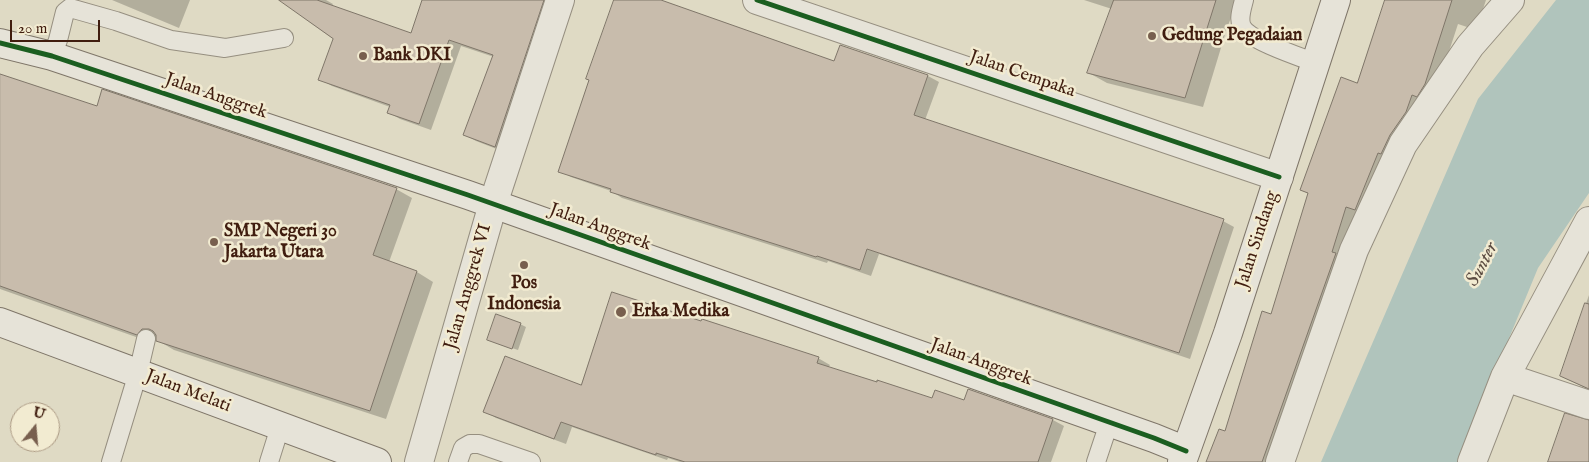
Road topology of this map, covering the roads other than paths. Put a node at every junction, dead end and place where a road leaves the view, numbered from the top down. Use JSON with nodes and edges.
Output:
{"nodes":[{"id":1,"x":560,"y":0,"type":"edge"},
{"id":2,"x":757,"y":0,"type":"edge"},
{"id":3,"x":1244,"y":0,"type":"edge"},
{"id":4,"x":1336,"y":0,"type":"edge"},
{"id":5,"x":1510,"y":0,"type":"edge"},
{"id":6,"x":284,"y":38,"type":"dead end"},
{"id":7,"x":0,"y":43,"type":"edge"},
{"id":8,"x":52,"y":56,"type":"junction"},
{"id":9,"x":1316,"y":63,"type":"junction"},
{"id":10,"x":1279,"y":177,"type":"junction"},
{"id":11,"x":492,"y":204,"type":"junction"},
{"id":12,"x":1588,"y":225,"type":"edge"},
{"id":13,"x":0,"y":322,"type":"edge"},
{"id":14,"x":146,"y":340,"type":"dead end"},
{"id":15,"x":138,"y":373,"type":"junction"},
{"id":16,"x":1505,"y":377,"type":"junction"},
{"id":17,"x":1589,"y":405,"type":"edge"},
{"id":18,"x":1109,"y":424,"type":"junction"},
{"id":19,"x":280,"y":427,"type":"junction"},
{"id":20,"x":341,"y":456,"type":"edge"},
{"id":21,"x":1184,"y":457,"type":"edge"},
{"id":22,"x":111,"y":462,"type":"edge"},
{"id":23,"x":269,"y":462,"type":"edge"},
{"id":24,"x":377,"y":462,"type":"edge"},
{"id":25,"x":419,"y":462,"type":"edge"},
{"id":26,"x":458,"y":462,"type":"edge"},
{"id":27,"x":531,"y":462,"type":"edge"},
{"id":28,"x":1096,"y":462,"type":"edge"},
{"id":29,"x":1280,"y":462,"type":"edge"},
{"id":30,"x":1472,"y":462,"type":"edge"}],
"edges":[{"from":1,"to":11,"type":"street","name":"Jalan Anggrek VI"},
{"from":2,"to":10,"type":"street","name":"Jalan Cempaka"},
{"from":3,"to":9,"type":"lane"},
{"from":4,"to":9,"type":"street","name":"Jalan Sindang"},
{"from":5,"to":29,"type":"street"},
{"from":6,"to":8,"type":"lane"},
{"from":7,"to":8,"type":"street","name":"Jalan Anggrek"},
{"from":8,"to":11,"type":"street","name":"Jalan Anggrek"},
{"from":9,"to":10,"type":"street","name":"Jalan Sindang"},
{"from":10,"to":21,"type":"street","name":"Jalan Sindang"},
{"from":11,"to":18,"type":"street","name":"Jalan Anggrek"},
{"from":11,"to":25,"type":"street","name":"Jalan Anggrek VI"},
{"from":12,"to":16,"type":"street"},
{"from":13,"to":15,"type":"street","name":"Jalan Melati"},
{"from":14,"to":15,"type":"lane"},
{"from":15,"to":19,"type":"street","name":"Jalan Melati"},
{"from":15,"to":22,"type":"lane"},
{"from":16,"to":17,"type":"street"},
{"from":16,"to":30,"type":"street"},
{"from":18,"to":21,"type":"street","name":"Jalan Anggrek"},
{"from":18,"to":28,"type":"lane"},
{"from":19,"to":20,"type":"street","name":"Jalan Melati"},
{"from":19,"to":23,"type":"lane"},
{"from":20,"to":24,"type":"street","name":"Jalan Melati"},
{"from":26,"to":27,"type":"lane"}]}
